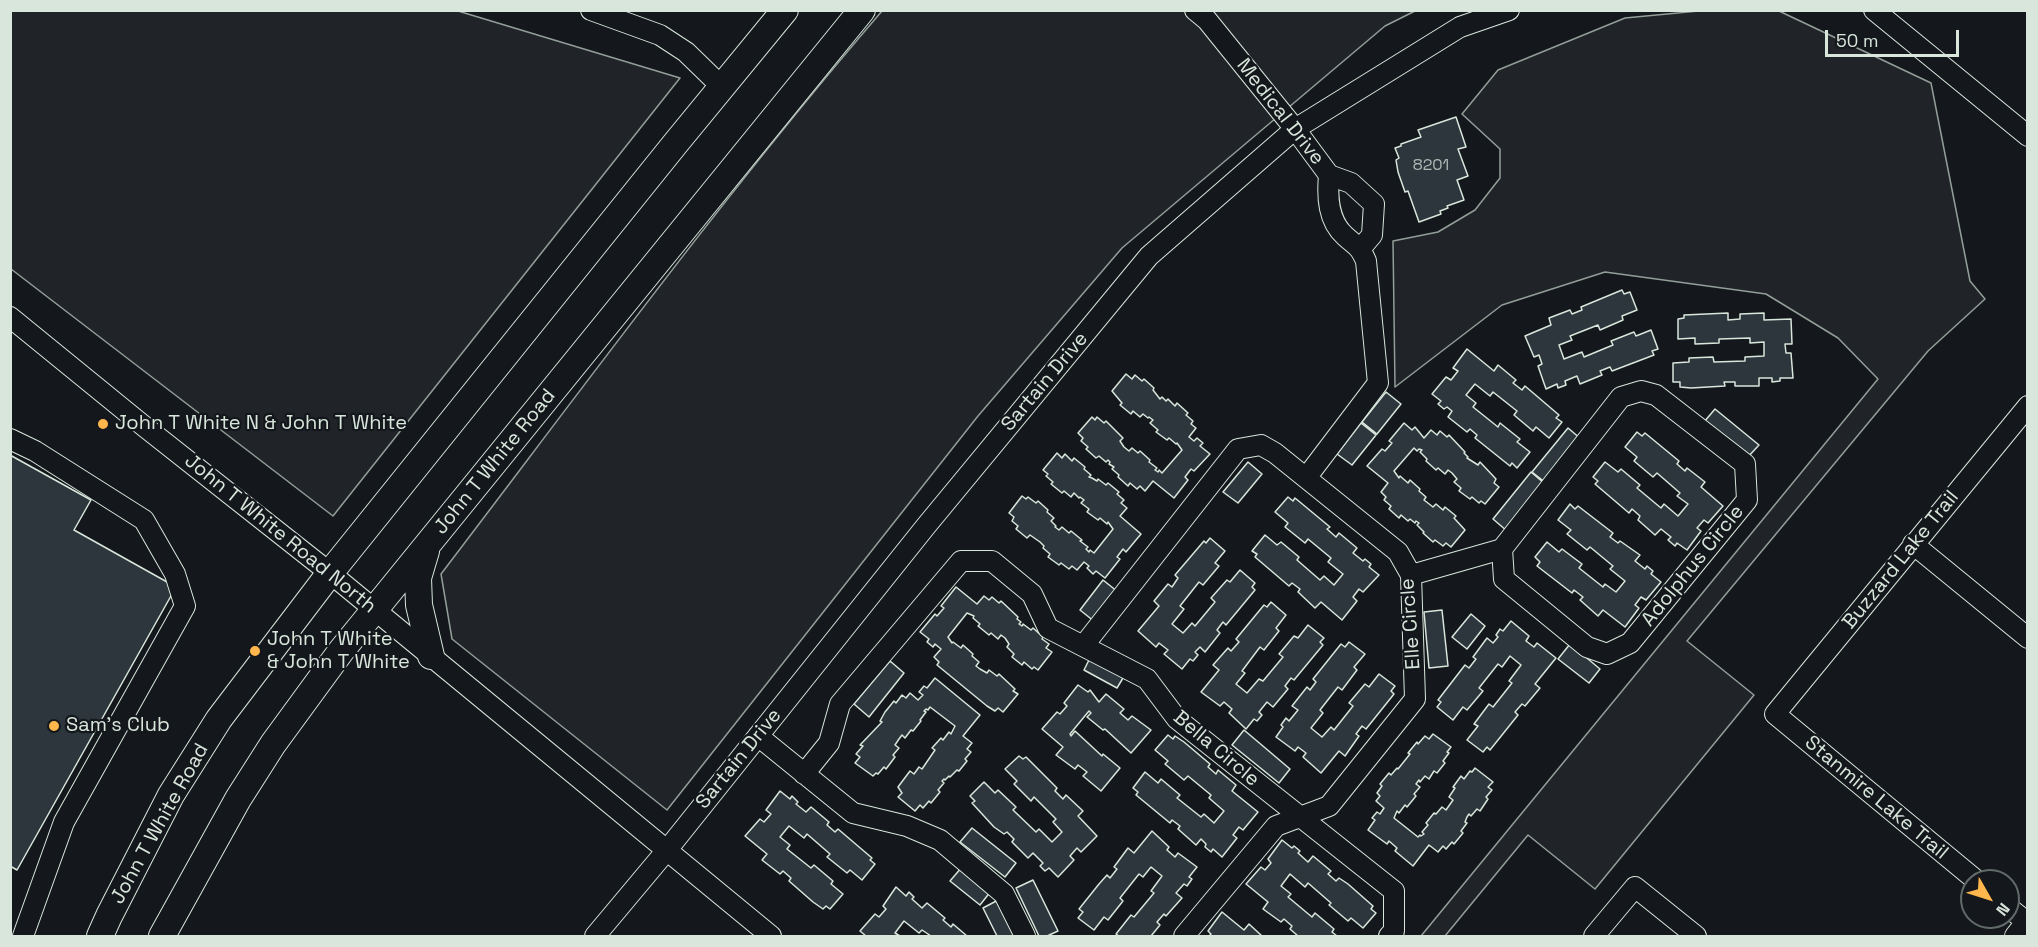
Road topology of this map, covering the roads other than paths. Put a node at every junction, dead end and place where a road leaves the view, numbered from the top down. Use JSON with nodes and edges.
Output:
{"nodes":[{"id":1,"x":591,"y":10,"type":"edge"},
{"id":2,"x":785,"y":10,"type":"edge"},
{"id":3,"x":862,"y":10,"type":"edge"},
{"id":4,"x":1195,"y":10,"type":"edge"},
{"id":5,"x":1509,"y":10,"type":"edge"},
{"id":6,"x":1874,"y":10,"type":"edge"},
{"id":7,"x":639,"y":18,"type":"edge"},
{"id":8,"x":722,"y":87,"type":"junction"},
{"id":9,"x":1295,"y":129,"type":"junction"},
{"id":10,"x":2028,"y":136,"type":"edge"},
{"id":11,"x":1329,"y":175,"type":"junction"},
{"id":12,"x":1360,"y":248,"type":"junction"},
{"id":13,"x":11,"y":318,"type":"edge"},
{"id":14,"x":2028,"y":406,"type":"edge"},
{"id":15,"x":10,"y":439,"type":"edge"},
{"id":16,"x":1306,"y":478,"type":"junction"},
{"id":17,"x":428,"y":544,"type":"junction"},
{"id":18,"x":1913,"y":544,"type":"junction"},
{"id":19,"x":1502,"y":549,"type":"junction"},
{"id":20,"x":330,"y":573,"type":"junction"},
{"id":21,"x":1411,"y":575,"type":"junction"},
{"id":22,"x":375,"y":609,"type":"junction"},
{"id":23,"x":2028,"y":638,"type":"edge"},
{"id":24,"x":1084,"y":645,"type":"junction"},
{"id":25,"x":431,"y":656,"type":"junction"},
{"id":26,"x":1775,"y":714,"type":"joint"},
{"id":27,"x":758,"y":736,"type":"junction"},
{"id":28,"x":804,"y":774,"type":"junction"},
{"id":29,"x":1301,"y":818,"type":"junction"},
{"id":30,"x":667,"y":850,"type":"junction"},
{"id":31,"x":1962,"y":869,"type":"edge"},
{"id":32,"x":23,"y":936,"type":"edge"},
{"id":33,"x":100,"y":936,"type":"edge"},
{"id":34,"x":162,"y":936,"type":"edge"},
{"id":35,"x":595,"y":936,"type":"edge"},
{"id":36,"x":771,"y":936,"type":"edge"},
{"id":37,"x":1025,"y":936,"type":"edge"},
{"id":38,"x":1184,"y":936,"type":"edge"},
{"id":39,"x":1389,"y":936,"type":"edge"},
{"id":40,"x":1594,"y":936,"type":"edge"},
{"id":41,"x":1696,"y":936,"type":"edge"}],
"edges":[{"from":1,"to":7,"type":"street"},
{"from":2,"to":8,"type":"main road","name":"John T White Road"},
{"from":3,"to":17,"type":"main road","name":"John T White Road"},
{"from":4,"to":9,"type":"street","name":"Medical Drive"},
{"from":5,"to":9,"type":"street","name":"Sartain Drive"},
{"from":6,"to":10,"type":"street"},
{"from":7,"to":8,"type":"street"},
{"from":8,"to":20,"type":"main road","name":"John T White Road"},
{"from":9,"to":11,"type":"street","name":"Medical Drive"},
{"from":9,"to":27,"type":"street","name":"Sartain Drive"},
{"from":11,"to":12,"type":"street","name":"Medical Drive"},
{"from":11,"to":12,"type":"street"},
{"from":12,"to":16,"type":"street"},
{"from":13,"to":20,"type":"street","name":"John T White Road North"},
{"from":14,"to":18,"type":"street","name":"Buzzard Lake Trail"},
{"from":15,"to":32,"type":"street"},
{"from":16,"to":21,"type":"street","name":"Elle Circle"},
{"from":16,"to":24,"type":"street","name":"Elle Circle"},
{"from":17,"to":22,"type":"main road","name":"John T White Road"},
{"from":17,"to":25,"type":"main road"},
{"from":18,"to":23,"type":"street"},
{"from":18,"to":26,"type":"street","name":"Buzzard Lake Trail"},
{"from":19,"to":19,"type":"street","name":"Adolphus Circle"},
{"from":19,"to":21,"type":"street"},
{"from":20,"to":22,"type":"street","name":"John T White Road North"},
{"from":20,"to":33,"type":"main road","name":"John T White Road"},
{"from":21,"to":29,"type":"street","name":"Elle Circle"},
{"from":22,"to":25,"type":"street","name":"John T White Road North"},
{"from":22,"to":34,"type":"main road","name":"John T White Road"},
{"from":24,"to":28,"type":"street","name":"Bella Circle"},
{"from":24,"to":29,"type":"street","name":"Bella Circle"},
{"from":25,"to":30,"type":"street","name":"John T White Road North"},
{"from":26,"to":31,"type":"street","name":"Stanmire Lake Trail"},
{"from":27,"to":28,"type":"street"},
{"from":27,"to":30,"type":"street","name":"Sartain Drive"},
{"from":28,"to":37,"type":"street"},
{"from":29,"to":38,"type":"street","name":"Elle Circle"},
{"from":29,"to":39,"type":"street","name":"Bella Circle"},
{"from":30,"to":35,"type":"street","name":"Sartain Drive"},
{"from":30,"to":36,"type":"street","name":"John T White Road North"},
{"from":40,"to":41,"type":"street"}]}
